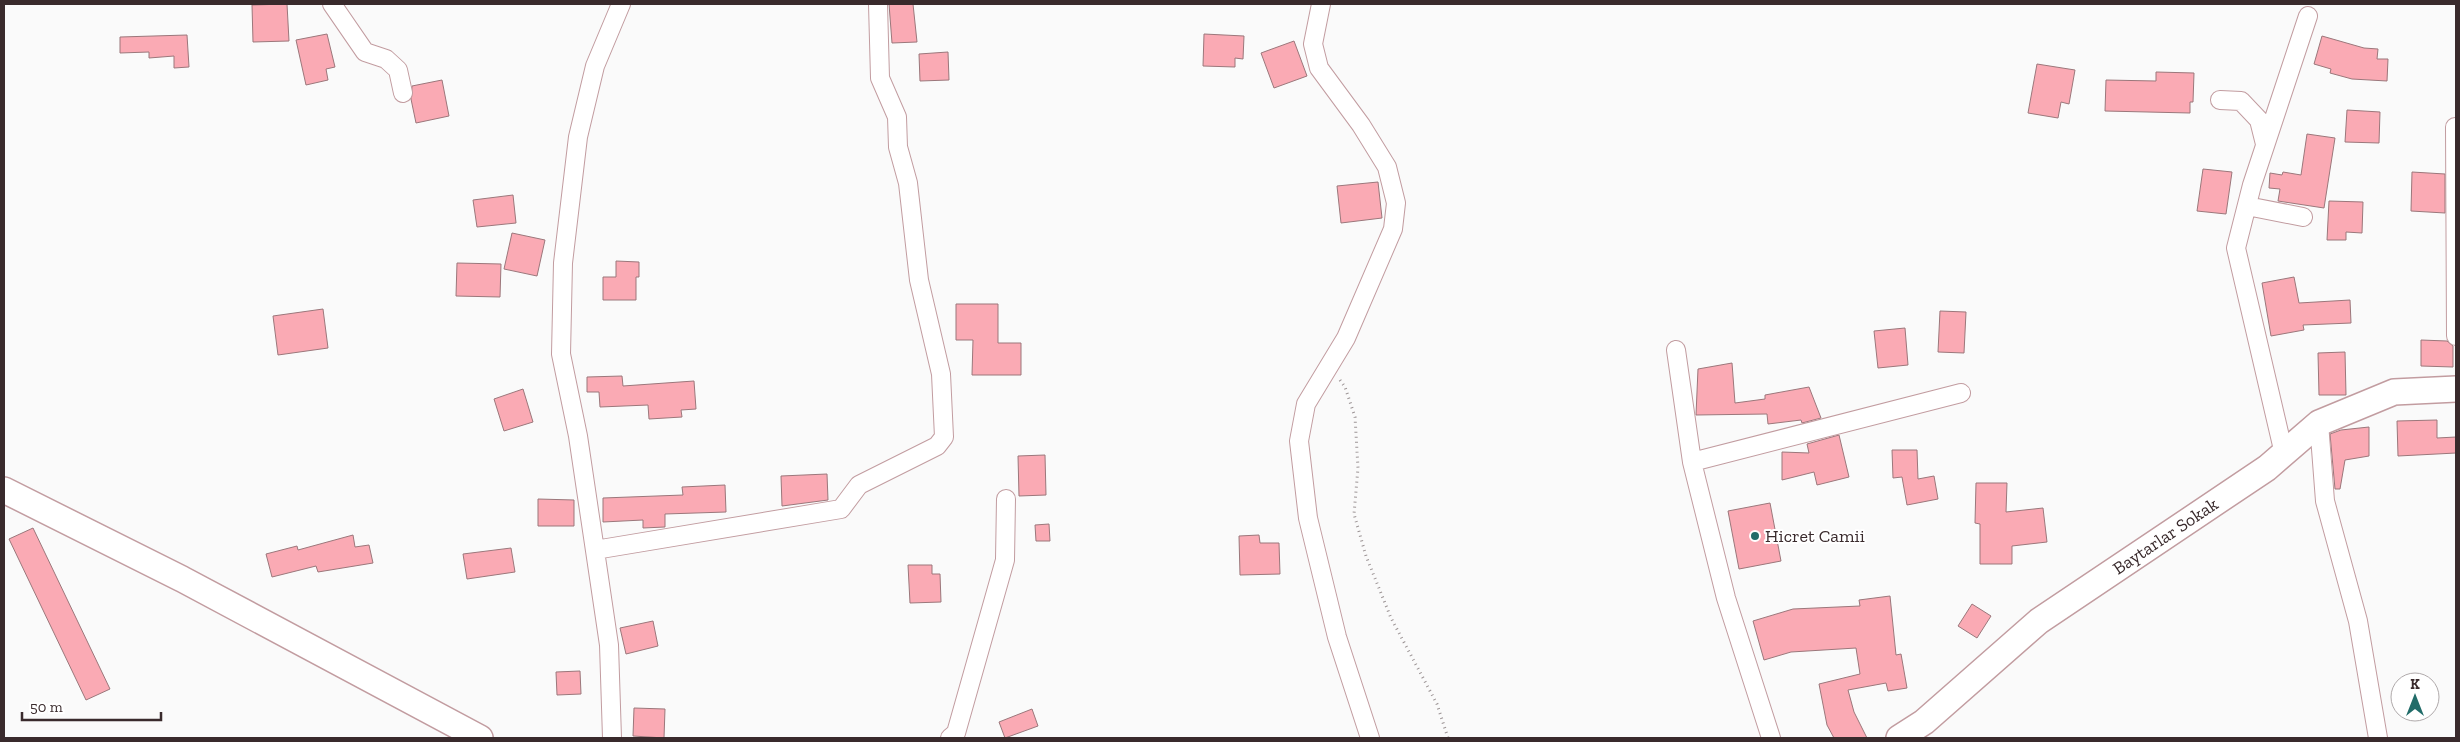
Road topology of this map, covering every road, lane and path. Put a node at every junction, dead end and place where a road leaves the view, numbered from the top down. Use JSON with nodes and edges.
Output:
{"nodes":[{"id":1,"x":332,"y":4,"type":"edge"},
{"id":2,"x":621,"y":4,"type":"edge"},
{"id":3,"x":878,"y":4,"type":"edge"},
{"id":4,"x":1320,"y":4,"type":"edge"},
{"id":5,"x":2308,"y":16,"type":"dead end"},
{"id":6,"x":403,"y":93,"type":"dead end"},
{"id":7,"x":2220,"y":100,"type":"dead end"},
{"id":8,"x":2455,"y":127,"type":"dead end"},
{"id":9,"x":2265,"y":144,"type":"junction"},
{"id":10,"x":2247,"y":206,"type":"junction"},
{"id":11,"x":2302,"y":217,"type":"dead end"},
{"id":12,"x":2456,"y":336,"type":"edge"},
{"id":13,"x":1676,"y":350,"type":"dead end"},
{"id":14,"x":1330,"y":365,"type":"junction"},
{"id":15,"x":2456,"y":389,"type":"edge"},
{"id":16,"x":1961,"y":393,"type":"dead end"},
{"id":17,"x":2319,"y":423,"type":"junction"},
{"id":18,"x":2284,"y":454,"type":"junction"},
{"id":19,"x":1692,"y":462,"type":"junction"},
{"id":20,"x":4,"y":490,"type":"edge"},
{"id":21,"x":1006,"y":499,"type":"dead end"},
{"id":22,"x":595,"y":550,"type":"junction"},
{"id":23,"x":480,"y":738,"type":"edge"},
{"id":24,"x":612,"y":738,"type":"edge"},
{"id":25,"x":950,"y":738,"type":"edge"},
{"id":26,"x":1370,"y":738,"type":"edge"},
{"id":27,"x":1448,"y":738,"type":"edge"},
{"id":28,"x":1771,"y":738,"type":"edge"},
{"id":29,"x":1899,"y":738,"type":"edge"},
{"id":30,"x":2378,"y":738,"type":"edge"}],
"edges":[{"from":1,"to":6,"type":"street"},
{"from":2,"to":22,"type":"street"},
{"from":3,"to":22,"type":"street"},
{"from":4,"to":14,"type":"street"},
{"from":5,"to":9,"type":"street"},
{"from":7,"to":9,"type":"street"},
{"from":8,"to":12,"type":"street"},
{"from":9,"to":10,"type":"street"},
{"from":10,"to":11,"type":"street"},
{"from":10,"to":18,"type":"street"},
{"from":13,"to":19,"type":"street"},
{"from":14,"to":26,"type":"street"},
{"from":14,"to":27,"type":"path"},
{"from":15,"to":17,"type":"street","name":"Baytarlar Sokak"},
{"from":16,"to":19,"type":"street"},
{"from":17,"to":18,"type":"street","name":"Baytarlar Sokak"},
{"from":17,"to":30,"type":"street"},
{"from":18,"to":29,"type":"street","name":"Baytarlar Sokak"},
{"from":19,"to":28,"type":"street"},
{"from":20,"to":23,"type":"street"},
{"from":21,"to":25,"type":"street"},
{"from":22,"to":24,"type":"street"}]}
